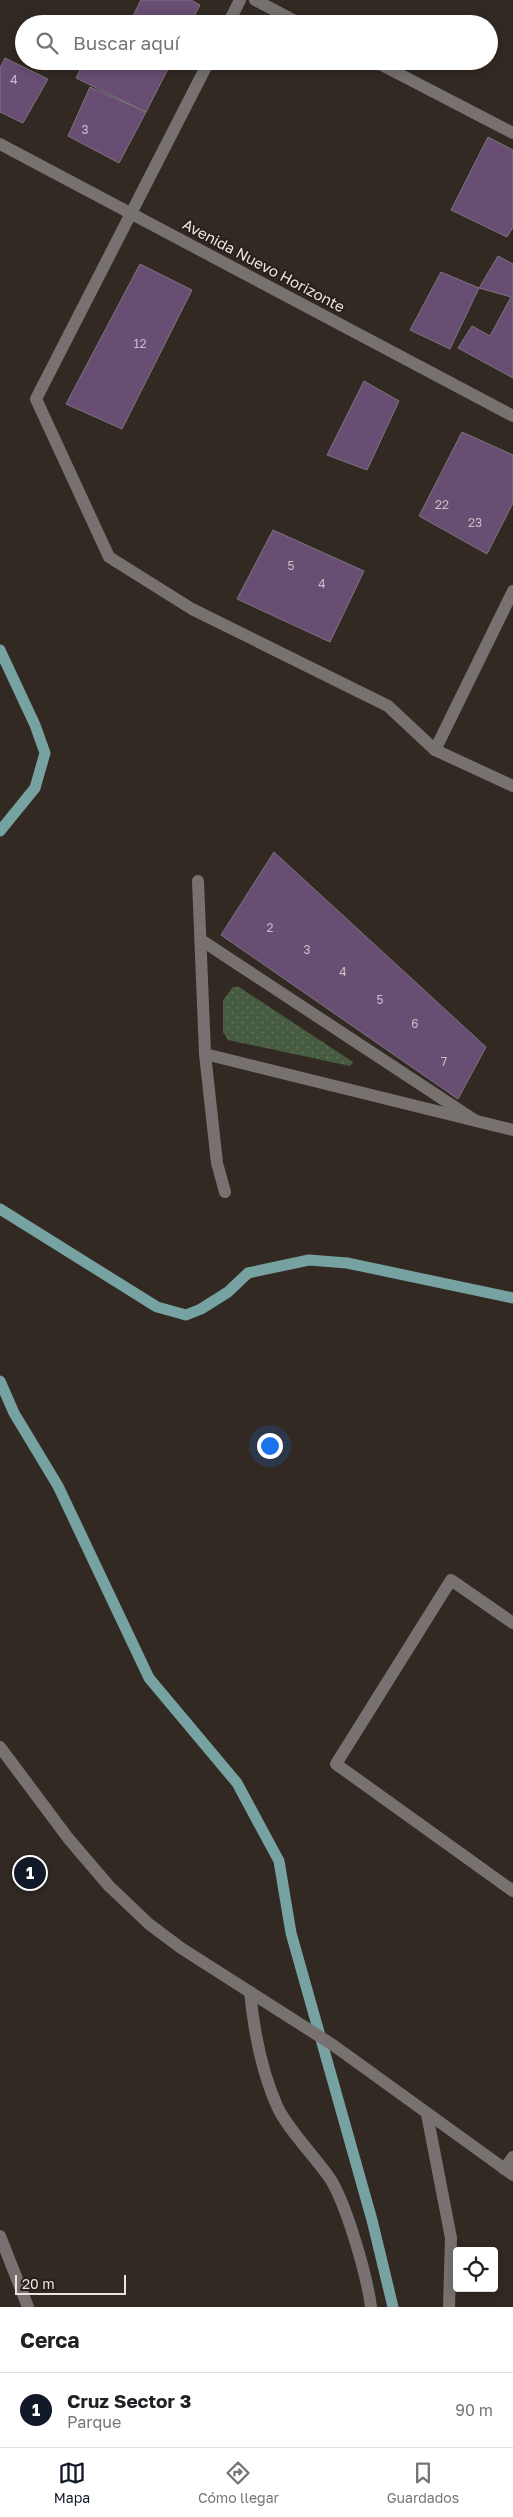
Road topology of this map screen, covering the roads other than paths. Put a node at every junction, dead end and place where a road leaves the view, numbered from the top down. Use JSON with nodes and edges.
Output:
{"nodes":[{"id":1,"x":240,"y":0,"type":"edge"},
{"id":2,"x":255,"y":0,"type":"edge"},
{"id":3,"x":232,"y":15,"type":"edge"},
{"id":4,"x":284,"y":15,"type":"edge"},
{"id":5,"x":204,"y":70,"type":"edge"},
{"id":6,"x":391,"y":70,"type":"edge"},
{"id":7,"x":513,"y":133,"type":"edge"},
{"id":8,"x":0,"y":144,"type":"edge"},
{"id":9,"x":132,"y":213,"type":"junction"},
{"id":10,"x":512,"y":414,"type":"edge"},
{"id":11,"x":513,"y":591,"type":"edge"},
{"id":12,"x":435,"y":750,"type":"junction"},
{"id":13,"x":513,"y":786,"type":"edge"},
{"id":14,"x":198,"y":881,"type":"dead end"},
{"id":15,"x":201,"y":940,"type":"junction"},
{"id":16,"x":205,"y":1054,"type":"junction"},
{"id":17,"x":476,"y":1121,"type":"junction"},
{"id":18,"x":513,"y":1130,"type":"edge"},
{"id":19,"x":226,"y":1192,"type":"dead end"},
{"id":20,"x":513,"y":1623,"type":"edge"},
{"id":21,"x":0,"y":1747,"type":"edge"},
{"id":22,"x":513,"y":1891,"type":"edge"},
{"id":23,"x":250,"y":1992,"type":"junction"},
{"id":24,"x":427,"y":2114,"type":"junction"},
{"id":25,"x":513,"y":2157,"type":"edge"},
{"id":26,"x":509,"y":2172,"type":"edge"},
{"id":27,"x":0,"y":2236,"type":"edge"},
{"id":28,"x":28,"y":2307,"type":"edge"},
{"id":29,"x":371,"y":2307,"type":"edge"},
{"id":30,"x":449,"y":2307,"type":"edge"}],
"edges":[{"from":1,"to":3,"type":"street"},
{"from":2,"to":4,"type":"street"},
{"from":5,"to":9,"type":"street"},
{"from":6,"to":7,"type":"street"},
{"from":8,"to":9,"type":"street","name":"Avenida Nuevo Horizonte"},
{"from":9,"to":10,"type":"street","name":"Avenida Nuevo Horizonte"},
{"from":9,"to":12,"type":"street"},
{"from":11,"to":12,"type":"street"},
{"from":12,"to":13,"type":"street"},
{"from":14,"to":15,"type":"street"},
{"from":15,"to":16,"type":"street"},
{"from":15,"to":17,"type":"street"},
{"from":16,"to":17,"type":"street"},
{"from":16,"to":19,"type":"street"},
{"from":17,"to":18,"type":"street"},
{"from":20,"to":22,"type":"street"},
{"from":21,"to":23,"type":"street"},
{"from":23,"to":24,"type":"street"},
{"from":23,"to":29,"type":"street"},
{"from":24,"to":26,"type":"street"},
{"from":24,"to":30,"type":"street"},
{"from":25,"to":26,"type":"street"},
{"from":27,"to":28,"type":"street"}]}
